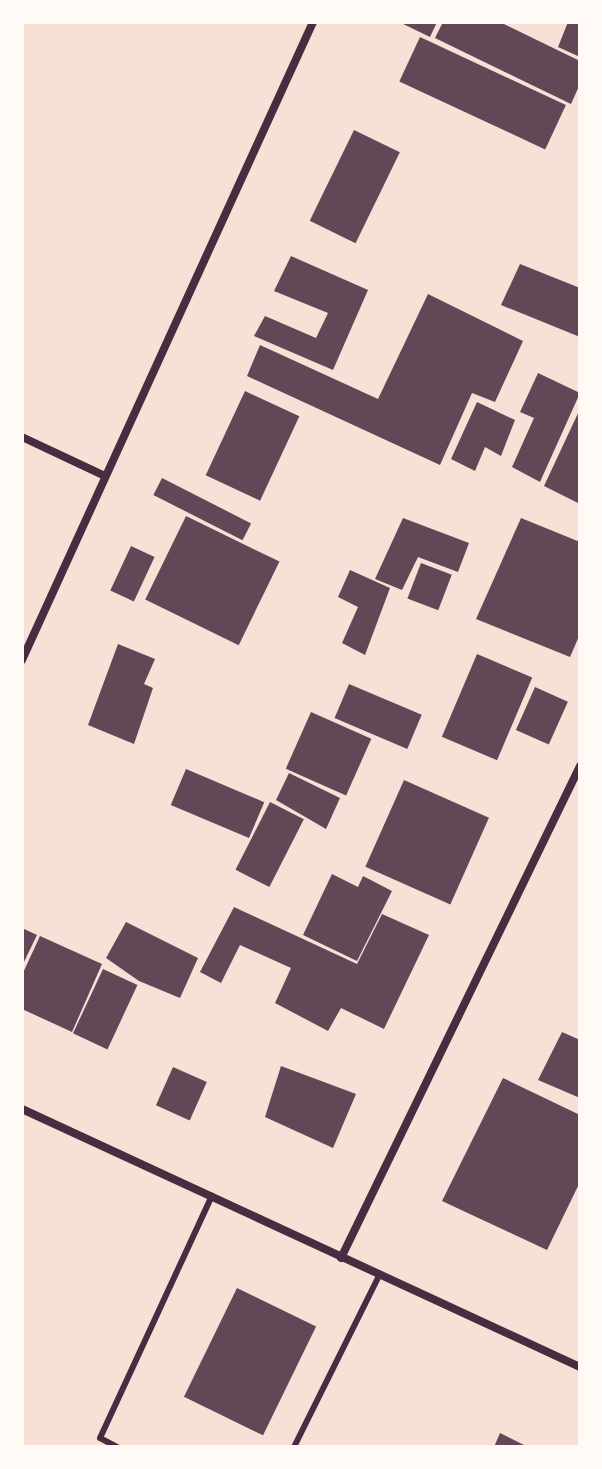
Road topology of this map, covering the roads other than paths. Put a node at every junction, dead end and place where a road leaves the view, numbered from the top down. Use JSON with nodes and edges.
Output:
{"nodes":[{"id":1,"x":313,"y":22,"type":"edge"},
{"id":2,"x":22,"y":437,"type":"edge"},
{"id":3,"x":105,"y":476,"type":"junction"},
{"id":4,"x":22,"y":660,"type":"edge"},
{"id":5,"x":580,"y":766,"type":"edge"},
{"id":6,"x":22,"y":1109,"type":"edge"},
{"id":7,"x":212,"y":1196,"type":"junction"},
{"id":8,"x":341,"y":1258,"type":"junction"},
{"id":9,"x":378,"y":1278,"type":"junction"},
{"id":10,"x":580,"y":1367,"type":"edge"},
{"id":11,"x":117,"y":1447,"type":"edge"},
{"id":12,"x":294,"y":1447,"type":"edge"}],
"edges":[{"from":1,"to":3,"type":"street"},
{"from":2,"to":3,"type":"street"},
{"from":3,"to":4,"type":"street"},
{"from":5,"to":8,"type":"street"},
{"from":6,"to":7,"type":"street"},
{"from":7,"to":8,"type":"street"},
{"from":7,"to":11,"type":"lane"},
{"from":8,"to":9,"type":"street"},
{"from":9,"to":10,"type":"street"},
{"from":9,"to":12,"type":"lane"}]}
